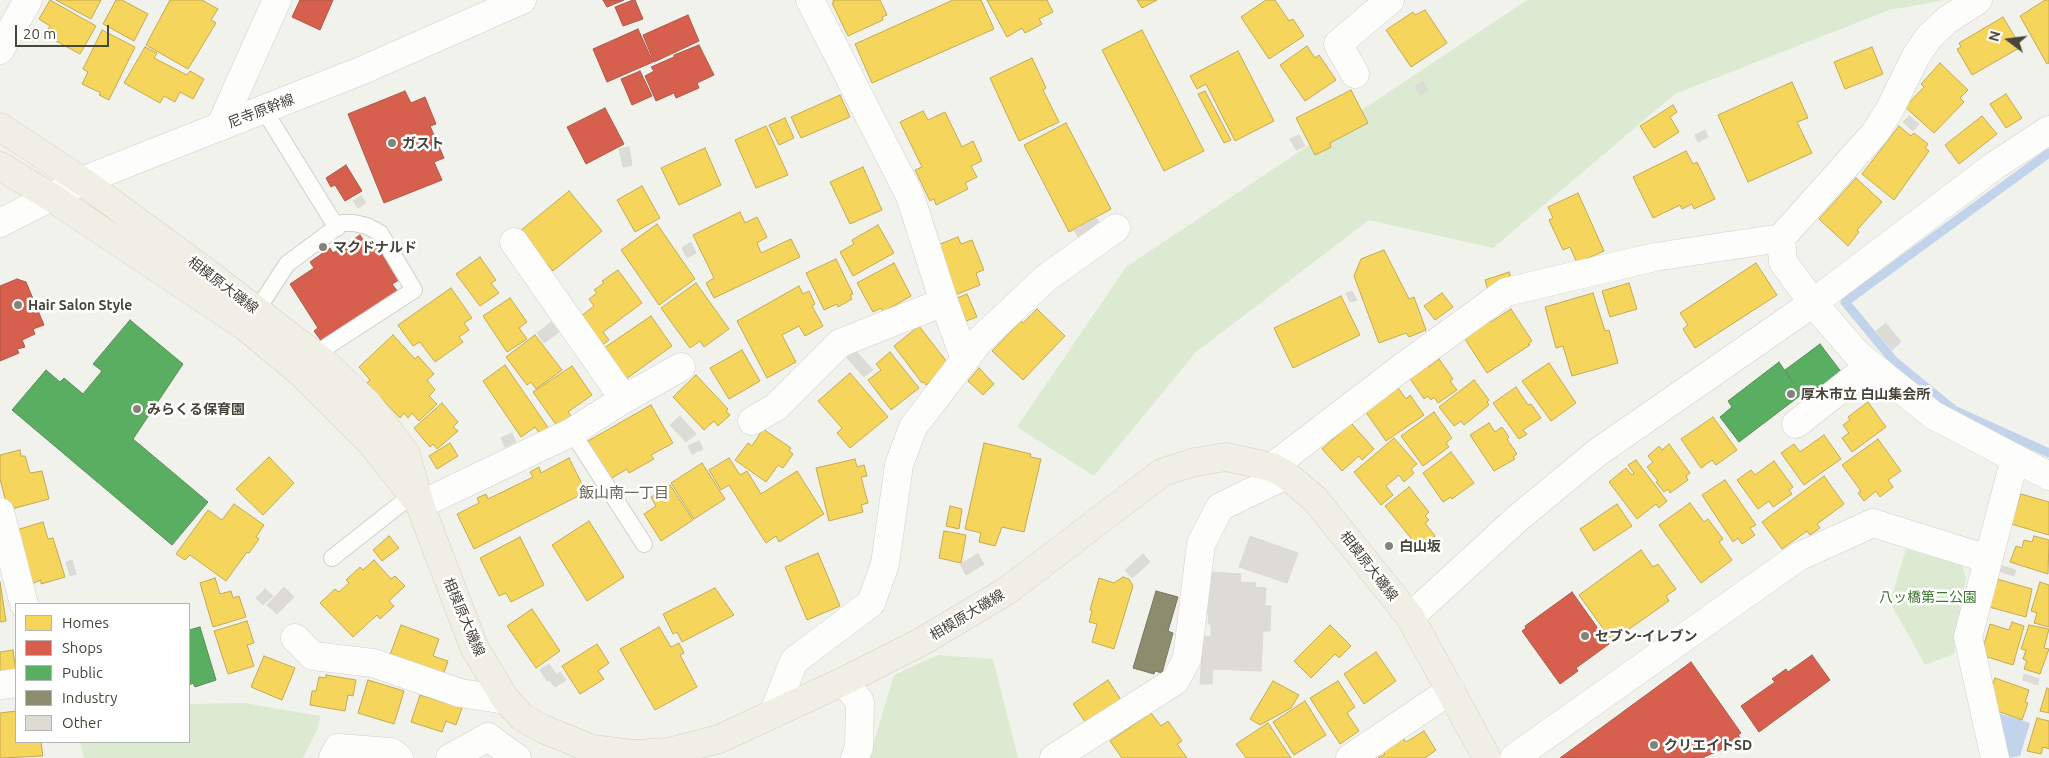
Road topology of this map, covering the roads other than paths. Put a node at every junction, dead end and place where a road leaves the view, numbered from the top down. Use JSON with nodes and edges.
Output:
{"nodes":[{"id":1,"x":28,"y":0,"type":"edge"},
{"id":2,"x":277,"y":0,"type":"edge"},
{"id":3,"x":522,"y":0,"type":"edge"},
{"id":4,"x":810,"y":0,"type":"edge"},
{"id":5,"x":1390,"y":0,"type":"edge"},
{"id":6,"x":1978,"y":0,"type":"edge"},
{"id":7,"x":0,"y":50,"type":"edge"},
{"id":8,"x":1355,"y":74,"type":"dead end"},
{"id":9,"x":264,"y":110,"type":"junction"},
{"id":10,"x":0,"y":127,"type":"edge"},
{"id":11,"x":220,"y":127,"type":"junction"},
{"id":12,"x":2049,"y":130,"type":"edge"},
{"id":13,"x":0,"y":166,"type":"edge"},
{"id":14,"x":82,"y":181,"type":"junction"},
{"id":15,"x":51,"y":197,"type":"junction"},
{"id":16,"x":0,"y":223,"type":"edge"},
{"id":17,"x":336,"y":228,"type":"junction"},
{"id":18,"x":1116,"y":228,"type":"dead end"},
{"id":19,"x":1781,"y":238,"type":"junction"},
{"id":20,"x":514,"y":242,"type":"dead end"},
{"id":21,"x":944,"y":302,"type":"junction"},
{"id":22,"x":1813,"y":303,"type":"junction"},
{"id":23,"x":256,"y":310,"type":"junction"},
{"id":24,"x":314,"y":355,"type":"junction"},
{"id":25,"x":965,"y":359,"type":"junction"},
{"id":26,"x":681,"y":367,"type":"dead end"},
{"id":27,"x":1880,"y":372,"type":"junction"},
{"id":28,"x":624,"y":399,"type":"junction"},
{"id":29,"x":752,"y":420,"type":"dead end"},
{"id":30,"x":1796,"y":424,"type":"dead end"},
{"id":31,"x":572,"y":432,"type":"junction"},
{"id":32,"x":2015,"y":458,"type":"junction"},
{"id":33,"x":1279,"y":471,"type":"junction"},
{"id":34,"x":2049,"y":476,"type":"edge"},
{"id":35,"x":416,"y":500,"type":"junction"},
{"id":36,"x":0,"y":512,"type":"edge"},
{"id":37,"x":644,"y":544,"type":"dead end"},
{"id":38,"x":332,"y":558,"type":"dead end"},
{"id":39,"x":1988,"y":559,"type":"junction"},
{"id":40,"x":24,"y":603,"type":"edge"},
{"id":41,"x":1410,"y":618,"type":"junction"},
{"id":42,"x":305,"y":657,"type":"dead end"},
{"id":43,"x":844,"y":681,"type":"junction"},
{"id":44,"x":15,"y":684,"type":"edge"},
{"id":45,"x":0,"y":685,"type":"edge"},
{"id":46,"x":1451,"y":690,"type":"junction"},
{"id":47,"x":506,"y":700,"type":"junction"},
{"id":48,"x":774,"y":714,"type":"junction"},
{"id":49,"x":590,"y":753,"type":"edge"},
{"id":50,"x":333,"y":758,"type":"edge"},
{"id":51,"x":399,"y":758,"type":"edge"},
{"id":52,"x":450,"y":758,"type":"edge"},
{"id":53,"x":517,"y":758,"type":"edge"},
{"id":54,"x":854,"y":758,"type":"edge"},
{"id":55,"x":1054,"y":758,"type":"edge"},
{"id":56,"x":1350,"y":758,"type":"edge"},
{"id":57,"x":1487,"y":758,"type":"edge"},
{"id":58,"x":1514,"y":758,"type":"edge"},
{"id":59,"x":1995,"y":758,"type":"edge"}],
"edges":[{"from":1,"to":7,"type":"street"},
{"from":2,"to":11,"type":"street"},
{"from":3,"to":9,"type":"street","name":"尼寺原幹線"},
{"from":4,"to":21,"type":"street"},
{"from":5,"to":8,"type":"street"},
{"from":6,"to":19,"type":"street"},
{"from":9,"to":11,"type":"street","name":"尼寺原幹線"},
{"from":9,"to":17,"type":"lane"},
{"from":10,"to":14,"type":"main road","name":"相模原大磯線"},
{"from":11,"to":14,"type":"street","name":"尼寺原幹線"},
{"from":12,"to":22,"type":"street"},
{"from":13,"to":15,"type":"main road","name":"相模原大磯線"},
{"from":14,"to":15,"type":"street","name":"尼寺原幹線"},
{"from":14,"to":23,"type":"main road","name":"相模原大磯線"},
{"from":15,"to":16,"type":"street","name":"尼寺原幹線"},
{"from":15,"to":35,"type":"main road","name":"相模原大磯線"},
{"from":17,"to":23,"type":"lane"},
{"from":17,"to":24,"type":"lane"},
{"from":18,"to":25,"type":"street"},
{"from":19,"to":22,"type":"street"},
{"from":19,"to":33,"type":"street"},
{"from":20,"to":28,"type":"street"},
{"from":21,"to":25,"type":"street"},
{"from":21,"to":29,"type":"street"},
{"from":22,"to":27,"type":"street"},
{"from":22,"to":41,"type":"street"},
{"from":23,"to":24,"type":"main road","name":"相模原大磯線"},
{"from":24,"to":35,"type":"main road","name":"相模原大磯線"},
{"from":25,"to":48,"type":"street"},
{"from":26,"to":28,"type":"street"},
{"from":27,"to":30,"type":"street"},
{"from":27,"to":32,"type":"street"},
{"from":28,"to":31,"type":"street"},
{"from":31,"to":35,"type":"street"},
{"from":31,"to":37,"type":"lane"},
{"from":32,"to":34,"type":"street"},
{"from":32,"to":39,"type":"street"},
{"from":33,"to":41,"type":"main road","name":"相模原大磯線"},
{"from":33,"to":43,"type":"main road","name":"相模原大磯線"},
{"from":33,"to":55,"type":"street"},
{"from":35,"to":38,"type":"lane"},
{"from":35,"to":47,"type":"main road","name":"相模原大磯線"},
{"from":36,"to":40,"type":"street"},
{"from":39,"to":58,"type":"street"},
{"from":39,"to":59,"type":"street"},
{"from":41,"to":46,"type":"main road","name":"相模原大磯線"},
{"from":42,"to":47,"type":"street"},
{"from":43,"to":48,"type":"main road","name":"相模原大磯線"},
{"from":43,"to":54,"type":"street"},
{"from":44,"to":45,"type":"street"},
{"from":46,"to":56,"type":"street"},
{"from":46,"to":57,"type":"main road","name":"相模原大磯線"},
{"from":47,"to":49,"type":"main road","name":"相模原大磯線"},
{"from":48,"to":49,"type":"main road","name":"相模原大磯線"},
{"from":50,"to":51,"type":"street"},
{"from":52,"to":53,"type":"street"}]}
